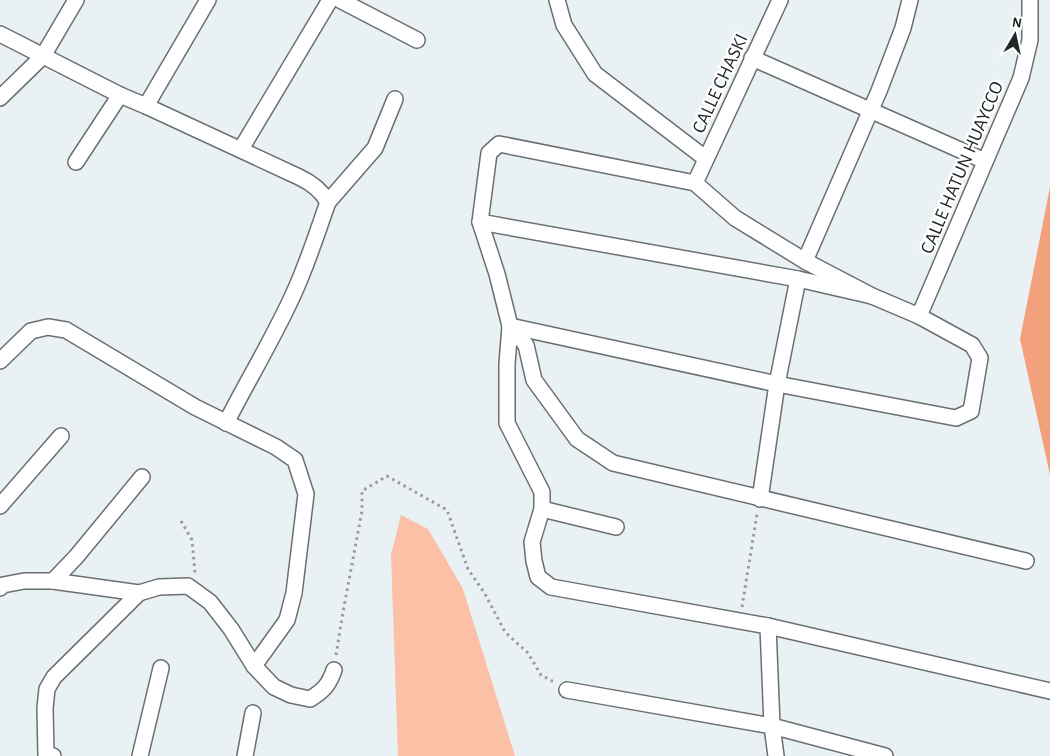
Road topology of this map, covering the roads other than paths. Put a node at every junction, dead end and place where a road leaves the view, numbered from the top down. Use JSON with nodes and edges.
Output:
{"nodes":[{"id":1,"x":76,"y":0,"type":"edge"},
{"id":2,"x":208,"y":0,"type":"edge"},
{"id":3,"x":330,"y":0,"type":"edge"},
{"id":4,"x":340,"y":0,"type":"edge"},
{"id":5,"x":557,"y":0,"type":"edge"},
{"id":6,"x":780,"y":0,"type":"edge"},
{"id":7,"x":910,"y":0,"type":"edge"},
{"id":8,"x":1030,"y":0,"type":"edge"},
{"id":9,"x":0,"y":34,"type":"edge"},
{"id":10,"x":417,"y":40,"type":"dead end"},
{"id":11,"x":43,"y":56,"type":"junction"},
{"id":12,"x":752,"y":58,"type":"junction"},
{"id":13,"x":120,"y":95,"type":"junction"},
{"id":14,"x":0,"y":98,"type":"edge"},
{"id":15,"x":395,"y":99,"type":"dead end"},
{"id":16,"x":146,"y":106,"type":"junction"},
{"id":17,"x":870,"y":110,"type":"junction"},
{"id":18,"x":241,"y":149,"type":"junction"},
{"id":19,"x":706,"y":158,"type":"junction"},
{"id":20,"x":985,"y":161,"type":"junction"},
{"id":21,"x":76,"y":162,"type":"dead end"},
{"id":22,"x":695,"y":183,"type":"junction"},
{"id":23,"x":328,"y":202,"type":"junction"},
{"id":24,"x":480,"y":222,"type":"junction"},
{"id":25,"x":805,"y":261,"type":"junction"},
{"id":26,"x":798,"y":279,"type":"junction"},
{"id":27,"x":872,"y":296,"type":"junction"},
{"id":28,"x":919,"y":316,"type":"junction"},
{"id":29,"x":510,"y":326,"type":"junction"},
{"id":30,"x":0,"y":362,"type":"edge"},
{"id":31,"x":777,"y":384,"type":"junction"},
{"id":32,"x":226,"y":423,"type":"junction"},
{"id":33,"x":61,"y":436,"type":"dead end"},
{"id":34,"x":142,"y":477,"type":"dead end"},
{"id":35,"x":760,"y":499,"type":"junction"},
{"id":36,"x":0,"y":506,"type":"edge"},
{"id":37,"x":542,"y":509,"type":"junction"},
{"id":38,"x":616,"y":528,"type":"dead end"},
{"id":39,"x":1026,"y":561,"type":"dead end"},
{"id":40,"x":53,"y":581,"type":"junction"},
{"id":41,"x":0,"y":588,"type":"edge"},
{"id":42,"x":139,"y":593,"type":"junction"},
{"id":43,"x":768,"y":626,"type":"junction"},
{"id":44,"x":254,"y":666,"type":"junction"},
{"id":45,"x":161,"y":668,"type":"dead end"},
{"id":46,"x":334,"y":670,"type":"road end"},
{"id":47,"x":567,"y":690,"type":"road end"},
{"id":48,"x":1050,"y":691,"type":"edge"},
{"id":49,"x":252,"y":713,"type":"dead end"},
{"id":50,"x":772,"y":726,"type":"junction"},
{"id":51,"x":48,"y":756,"type":"edge"},
{"id":52,"x":140,"y":756,"type":"edge"},
{"id":53,"x":245,"y":756,"type":"edge"},
{"id":54,"x":776,"y":756,"type":"edge"},
{"id":55,"x":885,"y":756,"type":"edge"}],
"edges":[{"from":1,"to":11,"type":"street"},
{"from":2,"to":16,"type":"street"},
{"from":3,"to":18,"type":"street"},
{"from":4,"to":10,"type":"street"},
{"from":5,"to":19,"type":"street"},
{"from":6,"to":12,"type":"street","name":"CALLE CHASKI"},
{"from":7,"to":17,"type":"street"},
{"from":8,"to":20,"type":"street","name":"CALLE HATUN HUAYCCO"},
{"from":9,"to":11,"type":"street"},
{"from":11,"to":13,"type":"street"},
{"from":11,"to":14,"type":"street"},
{"from":12,"to":17,"type":"street"},
{"from":12,"to":19,"type":"street","name":"CALLE CHASKI"},
{"from":13,"to":16,"type":"street"},
{"from":13,"to":21,"type":"street"},
{"from":15,"to":23,"type":"street"},
{"from":16,"to":18,"type":"street"},
{"from":17,"to":20,"type":"street"},
{"from":17,"to":25,"type":"street"},
{"from":18,"to":23,"type":"street"},
{"from":19,"to":22,"type":"street","name":"CALLE CHASKI"},
{"from":20,"to":28,"type":"street","name":"CALLE HATUN HUAYCCO"},
{"from":22,"to":24,"type":"street"},
{"from":22,"to":25,"type":"street"},
{"from":23,"to":32,"type":"street"},
{"from":24,"to":26,"type":"street"},
{"from":24,"to":29,"type":"street"},
{"from":25,"to":27,"type":"street"},
{"from":26,"to":27,"type":"street"},
{"from":26,"to":31,"type":"street"},
{"from":27,"to":28,"type":"street"},
{"from":28,"to":31,"type":"street"},
{"from":29,"to":31,"type":"street"},
{"from":29,"to":35,"type":"street"},
{"from":29,"to":37,"type":"street"},
{"from":30,"to":32,"type":"street"},
{"from":31,"to":35,"type":"street"},
{"from":32,"to":44,"type":"street"},
{"from":33,"to":36,"type":"street"},
{"from":34,"to":40,"type":"street"},
{"from":35,"to":39,"type":"street"},
{"from":37,"to":38,"type":"street"},
{"from":37,"to":43,"type":"street"},
{"from":40,"to":41,"type":"street"},
{"from":40,"to":42,"type":"street"},
{"from":42,"to":44,"type":"street"},
{"from":42,"to":51,"type":"street"},
{"from":43,"to":48,"type":"street"},
{"from":43,"to":50,"type":"street"},
{"from":44,"to":46,"type":"street"},
{"from":45,"to":52,"type":"street"},
{"from":47,"to":50,"type":"street"},
{"from":49,"to":53,"type":"street"},
{"from":50,"to":54,"type":"street"},
{"from":50,"to":55,"type":"street"}]}
